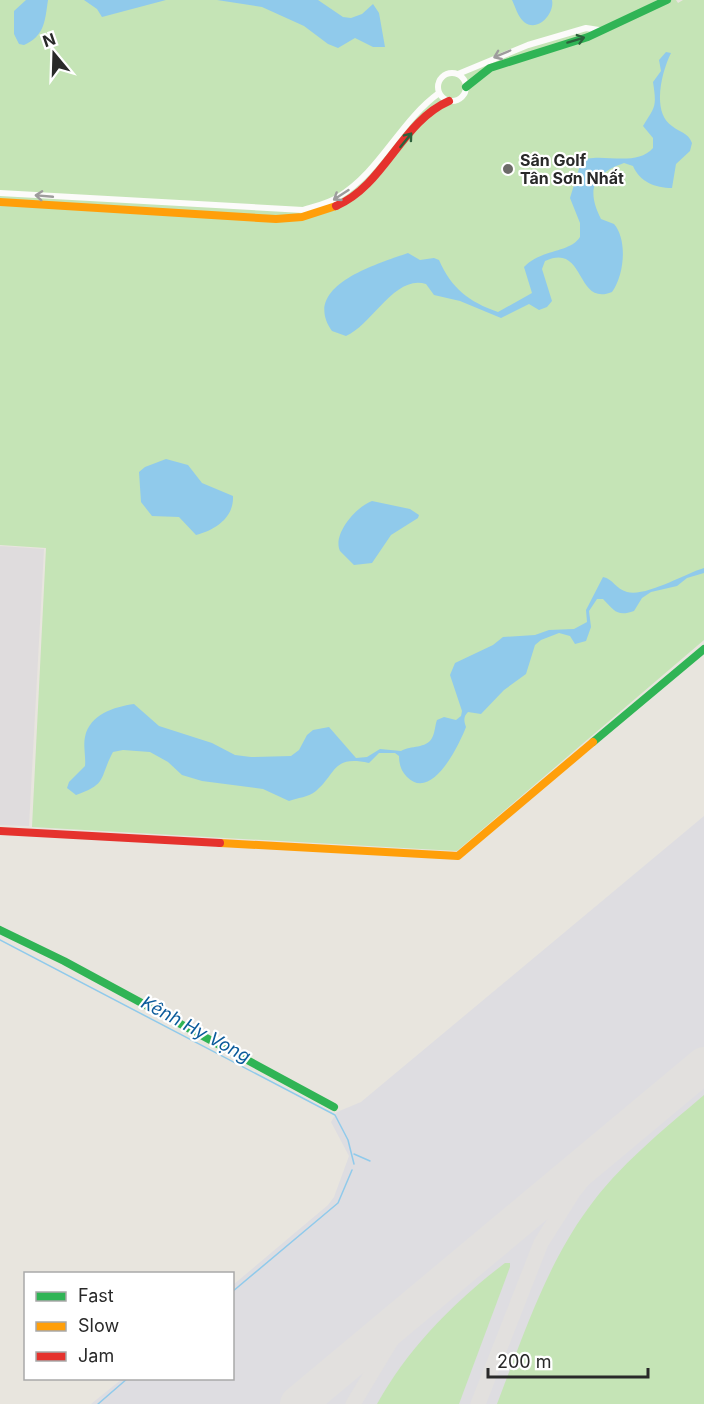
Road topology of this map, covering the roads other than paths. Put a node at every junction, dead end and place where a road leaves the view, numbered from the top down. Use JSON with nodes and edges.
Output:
{"nodes":[{"id":1,"x":667,"y":0,"type":"edge"},
{"id":2,"x":540,"y":46,"type":"junction"},
{"id":3,"x":458,"y":74,"type":"junction"},
{"id":4,"x":466,"y":87,"type":"junction"},
{"id":5,"x":439,"y":93,"type":"junction"},
{"id":6,"x":449,"y":101,"type":"junction"},
{"id":7,"x":388,"y":154,"type":"junction"},
{"id":8,"x":0,"y":193,"type":"edge"},
{"id":9,"x":0,"y":202,"type":"edge"},
{"id":10,"x":82,"y":203,"type":"junction"},
{"id":11,"x":704,"y":650,"type":"edge"},
{"id":12,"x":0,"y":831,"type":"edge"},
{"id":13,"x":0,"y":930,"type":"edge"},
{"id":14,"x":334,"y":1107,"type":"dead end"}],
"edges":[{"from":1,"to":2,"type":"street"},
{"from":2,"to":3,"type":"street","one_way":true},
{"from":2,"to":4,"type":"street"},
{"from":3,"to":4,"type":"street"},
{"from":3,"to":5,"type":"street"},
{"from":4,"to":6,"type":"street"},
{"from":5,"to":6,"type":"street"},
{"from":5,"to":7,"type":"street"},
{"from":7,"to":6,"type":"street","one_way":true},
{"from":7,"to":10,"type":"street"},
{"from":10,"to":8,"type":"street","one_way":true},
{"from":9,"to":10,"type":"street"},
{"from":11,"to":12,"type":"street"},
{"from":13,"to":14,"type":"street"}]}
